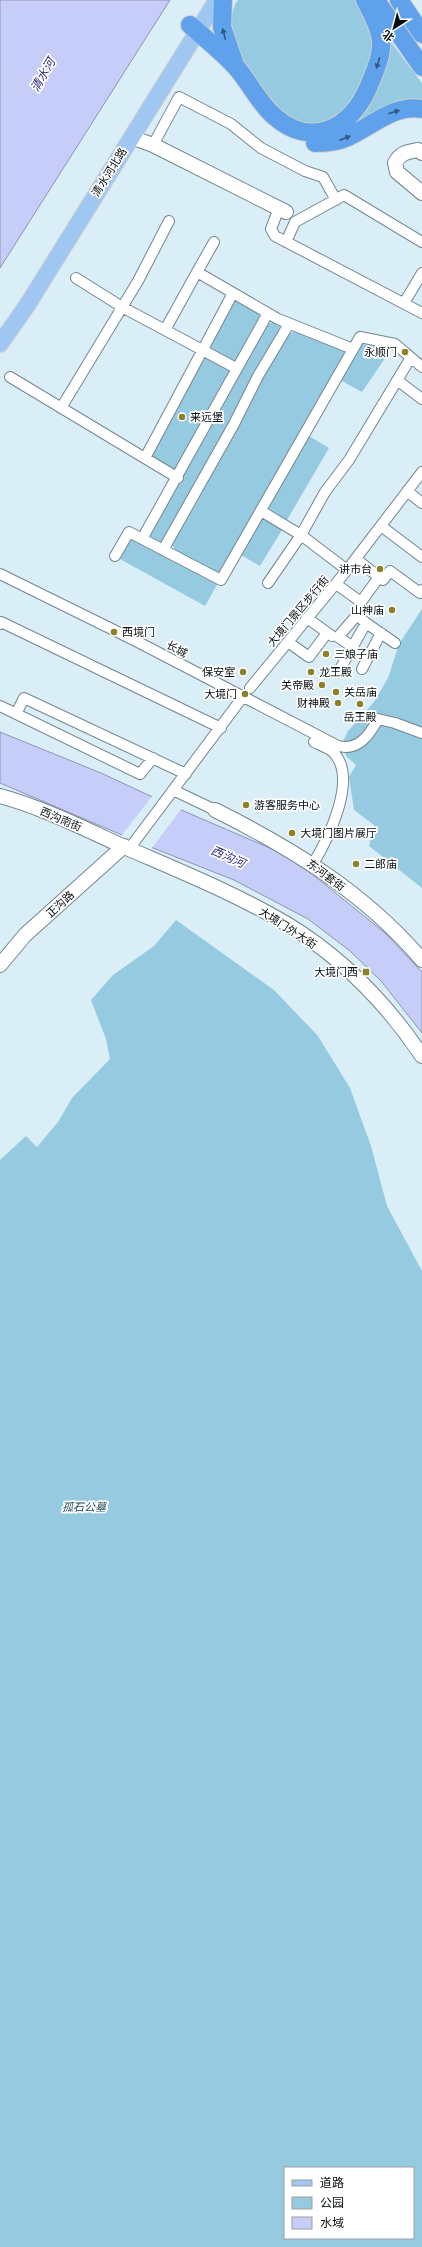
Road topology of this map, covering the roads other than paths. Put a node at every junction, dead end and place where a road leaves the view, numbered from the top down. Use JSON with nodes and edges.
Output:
{"nodes":[{"id":1,"x":206,"y":0,"type":"edge"},
{"id":2,"x":217,"y":0,"type":"edge"},
{"id":3,"x":223,"y":0,"type":"edge"},
{"id":4,"x":365,"y":0,"type":"edge"},
{"id":5,"x":376,"y":0,"type":"edge"},
{"id":6,"x":399,"y":0,"type":"edge"},
{"id":7,"x":190,"y":32,"type":"junction"},
{"id":8,"x":422,"y":34,"type":"edge"},
{"id":9,"x":235,"y":66,"type":"junction"},
{"id":10,"x":422,"y":67,"type":"edge"},
{"id":11,"x":422,"y":109,"type":"edge"},
{"id":12,"x":131,"y":137,"type":"junction"},
{"id":13,"x":153,"y":145,"type":"junction"},
{"id":14,"x":422,"y":153,"type":"edge"},
{"id":15,"x":422,"y":193,"type":"edge"},
{"id":16,"x":336,"y":200,"type":"junction"},
{"id":17,"x":282,"y":210,"type":"joint"},
{"id":18,"x":169,"y":221,"type":"dead end"},
{"id":19,"x":214,"y":242,"type":"dead end"},
{"id":20,"x":286,"y":242,"type":"junction"},
{"id":21,"x":422,"y":242,"type":"edge"},
{"id":22,"x":197,"y":272,"type":"junction"},
{"id":23,"x":422,"y":273,"type":"edge"},
{"id":24,"x":76,"y":278,"type":"dead end"},
{"id":25,"x":233,"y":293,"type":"junction"},
{"id":26,"x":404,"y":303,"type":"junction"},
{"id":27,"x":122,"y":307,"type":"junction"},
{"id":28,"x":268,"y":313,"type":"junction"},
{"id":29,"x":422,"y":313,"type":"edge"},
{"id":30,"x":289,"y":324,"type":"junction"},
{"id":31,"x":0,"y":326,"type":"edge"},
{"id":32,"x":164,"y":330,"type":"junction"},
{"id":33,"x":0,"y":344,"type":"edge"},
{"id":34,"x":353,"y":349,"type":"junction"},
{"id":35,"x":203,"y":350,"type":"junction"},
{"id":36,"x":410,"y":359,"type":"junction"},
{"id":37,"x":422,"y":367,"type":"edge"},
{"id":38,"x":236,"y":368,"type":"junction"},
{"id":39,"x":10,"y":377,"type":"dead end"},
{"id":40,"x":397,"y":380,"type":"junction"},
{"id":41,"x":422,"y":399,"type":"edge"},
{"id":42,"x":61,"y":408,"type":"junction"},
{"id":43,"x":145,"y":458,"type":"junction"},
{"id":44,"x":422,"y":472,"type":"edge"},
{"id":45,"x":178,"y":478,"type":"junction"},
{"id":46,"x":407,"y":491,"type":"junction"},
{"id":47,"x":422,"y":503,"type":"edge"},
{"id":48,"x":261,"y":511,"type":"junction"},
{"id":49,"x":381,"y":526,"type":"junction"},
{"id":50,"x":301,"y":535,"type":"junction"},
{"id":51,"x":142,"y":539,"type":"junction"},
{"id":52,"x":163,"y":550,"type":"junction"},
{"id":53,"x":115,"y":556,"type":"dead end"},
{"id":54,"x":422,"y":557,"type":"edge"},
{"id":55,"x":356,"y":559,"type":"junction"},
{"id":56,"x":347,"y":570,"type":"junction"},
{"id":57,"x":0,"y":574,"type":"edge"},
{"id":58,"x":379,"y":577,"type":"junction"},
{"id":59,"x":268,"y":583,"type":"dead end"},
{"id":60,"x":336,"y":584,"type":"junction"},
{"id":61,"x":422,"y":590,"type":"edge"},
{"id":62,"x":361,"y":602,"type":"junction"},
{"id":63,"x":357,"y":615,"type":"junction"},
{"id":64,"x":307,"y":618,"type":"junction"},
{"id":65,"x":366,"y":623,"type":"junction"},
{"id":66,"x":0,"y":624,"type":"edge"},
{"id":67,"x":327,"y":633,"type":"junction"},
{"id":68,"x":381,"y":634,"type":"junction"},
{"id":69,"x":338,"y":637,"type":"junction"},
{"id":70,"x":288,"y":642,"type":"junction"},
{"id":71,"x":394,"y":643,"type":"dead end"},
{"id":72,"x":353,"y":647,"type":"junction"},
{"id":73,"x":362,"y":669,"type":"dead end"},
{"id":74,"x":338,"y":672,"type":"dead end"},
{"id":75,"x":250,"y":688,"type":"dead end"},
{"id":76,"x":0,"y":706,"type":"edge"},
{"id":77,"x":16,"y":714,"type":"junction"},
{"id":78,"x":221,"y":728,"type":"junction"},
{"id":79,"x":422,"y":734,"type":"edge"},
{"id":80,"x":153,"y":758,"type":"junction"},
{"id":81,"x":186,"y":774,"type":"junction"},
{"id":82,"x":170,"y":794,"type":"junction"},
{"id":83,"x":0,"y":796,"type":"edge"},
{"id":84,"x":215,"y":810,"type":"joint"},
{"id":85,"x":124,"y":846,"type":"junction"},
{"id":86,"x":313,"y":864,"type":"junction"},
{"id":87,"x":0,"y":954,"type":"edge"},
{"id":88,"x":422,"y":960,"type":"edge"},
{"id":89,"x":0,"y":965,"type":"edge"},
{"id":90,"x":422,"y":1056,"type":"edge"}],
"edges":[{"from":1,"to":7,"type":"main road","name":"清水河北路"},
{"from":2,"to":7,"type":"main road","name":"清水河北路"},
{"from":9,"to":3,"type":"highway","one_way":true},
{"from":4,"to":9,"type":"highway","one_way":true},
{"from":5,"to":10,"type":"highway"},
{"from":6,"to":8,"type":"highway"},
{"from":7,"to":9,"type":"highway"},
{"from":7,"to":11,"type":"highway","one_way":true},
{"from":7,"to":12,"type":"main road","name":"清水河北路"},
{"from":7,"to":31,"type":"main road","name":"清水河北路"},
{"from":12,"to":13,"type":"street"},
{"from":12,"to":33,"type":"main road","name":"清水河北路"},
{"from":13,"to":16,"type":"street"},
{"from":13,"to":17,"type":"street"},
{"from":14,"to":15,"type":"street"},
{"from":16,"to":20,"type":"street"},
{"from":16,"to":21,"type":"street"},
{"from":17,"to":20,"type":"street"},
{"from":18,"to":27,"type":"street"},
{"from":19,"to":22,"type":"street"},
{"from":20,"to":26,"type":"street"},
{"from":22,"to":25,"type":"street"},
{"from":22,"to":32,"type":"street"},
{"from":23,"to":26,"type":"street"},
{"from":24,"to":27,"type":"street"},
{"from":25,"to":28,"type":"street"},
{"from":25,"to":35,"type":"street"},
{"from":26,"to":29,"type":"street"},
{"from":27,"to":32,"type":"street"},
{"from":27,"to":42,"type":"street"},
{"from":28,"to":30,"type":"street"},
{"from":28,"to":38,"type":"street"},
{"from":30,"to":34,"type":"street"},
{"from":30,"to":52,"type":"street"},
{"from":32,"to":35,"type":"street"},
{"from":34,"to":36,"type":"street"},
{"from":34,"to":48,"type":"street"},
{"from":35,"to":38,"type":"street"},
{"from":35,"to":43,"type":"street"},
{"from":36,"to":37,"type":"street"},
{"from":36,"to":40,"type":"street"},
{"from":38,"to":45,"type":"street"},
{"from":39,"to":42,"type":"street"},
{"from":40,"to":41,"type":"street"},
{"from":40,"to":50,"type":"street"},
{"from":42,"to":43,"type":"street"},
{"from":43,"to":45,"type":"street"},
{"from":44,"to":46,"type":"street","name":"大境门景区步行街"},
{"from":45,"to":51,"type":"street"},
{"from":46,"to":47,"type":"street"},
{"from":46,"to":49,"type":"street","name":"大境门景区步行街"},
{"from":48,"to":50,"type":"street"},
{"from":48,"to":52,"type":"street"},
{"from":49,"to":54,"type":"street"},
{"from":49,"to":55,"type":"street","name":"大境门景区步行街"},
{"from":50,"to":56,"type":"street"},
{"from":50,"to":59,"type":"street"},
{"from":51,"to":52,"type":"street"},
{"from":51,"to":53,"type":"street"},
{"from":55,"to":56,"type":"street","name":"大境门景区步行街"},
{"from":55,"to":58,"type":"street"},
{"from":56,"to":60,"type":"street","name":"大境门景区步行街"},
{"from":57,"to":79,"type":"street","name":"长城"},
{"from":58,"to":61,"type":"street"},
{"from":58,"to":62,"type":"street"},
{"from":60,"to":62,"type":"street"},
{"from":60,"to":64,"type":"street","name":"大境门景区步行街"},
{"from":62,"to":63,"type":"street"},
{"from":63,"to":65,"type":"street"},
{"from":63,"to":69,"type":"street"},
{"from":64,"to":67,"type":"street"},
{"from":64,"to":70,"type":"street","name":"大境门景区步行街"},
{"from":65,"to":68,"type":"street"},
{"from":65,"to":72,"type":"street"},
{"from":66,"to":78,"type":"street"},
{"from":67,"to":69,"type":"street"},
{"from":67,"to":70,"type":"street"},
{"from":68,"to":71,"type":"street"},
{"from":68,"to":73,"type":"street"},
{"from":69,"to":72,"type":"street"},
{"from":70,"to":75,"type":"street","name":"大境门景区步行街"},
{"from":72,"to":74,"type":"street"},
{"from":76,"to":77,"type":"street"},
{"from":77,"to":80,"type":"street"},
{"from":77,"to":80,"type":"street"},
{"from":78,"to":81,"type":"street"},
{"from":78,"to":86,"type":"street"},
{"from":80,"to":81,"type":"street"},
{"from":81,"to":82,"type":"street"},
{"from":82,"to":84,"type":"street"},
{"from":82,"to":85,"type":"street"},
{"from":83,"to":85,"type":"street","name":"西沟南街"},
{"from":84,"to":86,"type":"street","name":"东河套街"},
{"from":85,"to":87,"type":"street","name":"正沟路"},
{"from":85,"to":89,"type":"street","name":"正沟路"},
{"from":85,"to":90,"type":"street","name":"大境门外大街"},
{"from":86,"to":88,"type":"street","name":"东河套街"}]}
